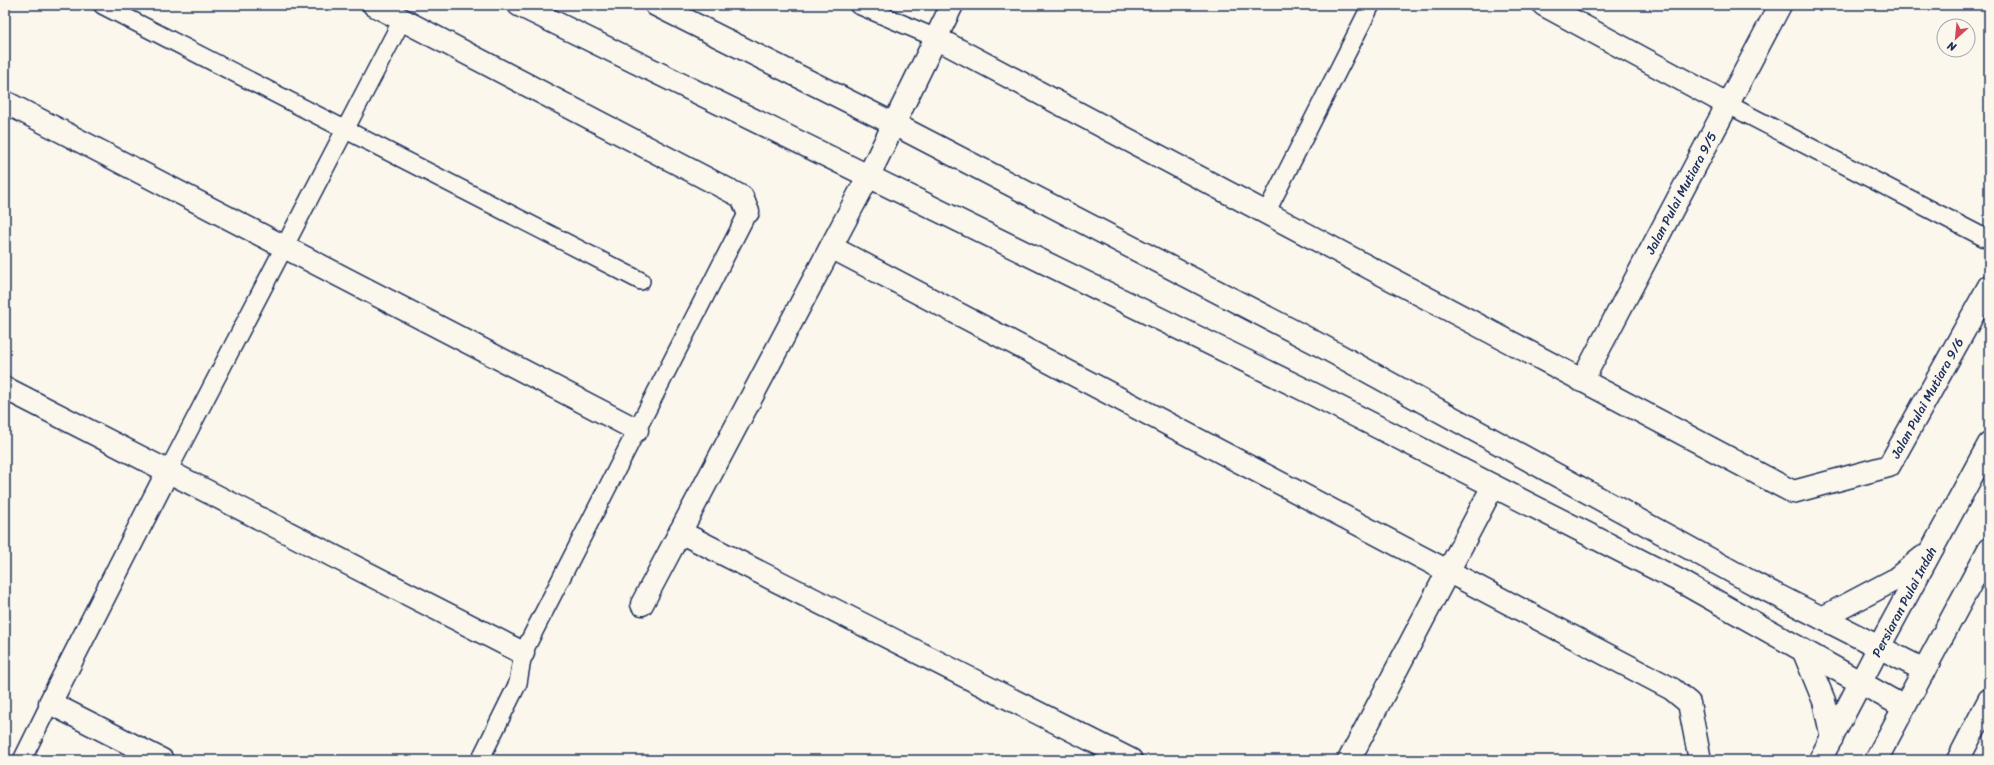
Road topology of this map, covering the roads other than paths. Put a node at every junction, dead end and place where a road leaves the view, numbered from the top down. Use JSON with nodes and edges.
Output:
{"nodes":[{"id":1,"x":102,"y":5,"type":"edge"},
{"id":2,"x":374,"y":5,"type":"edge"},
{"id":3,"x":519,"y":5,"type":"edge"},
{"id":4,"x":656,"y":5,"type":"edge"},
{"id":5,"x":858,"y":5,"type":"edge"},
{"id":6,"x":952,"y":5,"type":"edge"},
{"id":7,"x":1371,"y":5,"type":"edge"},
{"id":8,"x":1544,"y":5,"type":"edge"},
{"id":9,"x":1780,"y":5,"type":"edge"},
{"id":10,"x":402,"y":20,"type":"junction"},
{"id":11,"x":936,"y":38,"type":"junction"},
{"id":12,"x":5,"y":102,"type":"edge"},
{"id":13,"x":1727,"y":104,"type":"junction"},
{"id":14,"x":894,"y":124,"type":"junction"},
{"id":15,"x":345,"y":130,"type":"junction"},
{"id":16,"x":868,"y":177,"type":"junction"},
{"id":17,"x":748,"y":212,"type":"joint"},
{"id":18,"x":1266,"y":213,"type":"junction"},
{"id":19,"x":1989,"y":240,"type":"edge"},
{"id":20,"x":284,"y":247,"type":"junction"},
{"id":21,"x":831,"y":247,"type":"junction"},
{"id":22,"x":641,"y":281,"type":"dead end"},
{"id":23,"x":1989,"y":286,"type":"edge"},
{"id":24,"x":1582,"y":381,"type":"junction"},
{"id":25,"x":5,"y":388,"type":"edge"},
{"id":26,"x":637,"y":430,"type":"junction"},
{"id":27,"x":1989,"y":444,"type":"edge"},
{"id":28,"x":168,"y":471,"type":"junction"},
{"id":29,"x":1493,"y":486,"type":"junction"},
{"id":30,"x":680,"y":532,"type":"junction"},
{"id":31,"x":1989,"y":550,"type":"edge"},
{"id":32,"x":1931,"y":551,"type":"junction"},
{"id":33,"x":1448,"y":571,"type":"junction"},
{"id":34,"x":642,"y":604,"type":"dead end"},
{"id":35,"x":1822,"y":618,"type":"junction"},
{"id":36,"x":1879,"y":647,"type":"junction"},
{"id":37,"x":1804,"y":652,"type":"junction"},
{"id":38,"x":523,"y":653,"type":"junction"},
{"id":39,"x":1924,"y":670,"type":"junction"},
{"id":40,"x":1862,"y":683,"type":"junction"},
{"id":41,"x":1989,"y":700,"type":"edge"},
{"id":42,"x":50,"y":703,"type":"junction"},
{"id":43,"x":1904,"y":707,"type":"junction"},
{"id":44,"x":1832,"y":738,"type":"junction"},
{"id":45,"x":22,"y":760,"type":"edge"},
{"id":46,"x":162,"y":760,"type":"edge"},
{"id":47,"x":480,"y":760,"type":"edge"},
{"id":48,"x":1131,"y":760,"type":"edge"},
{"id":49,"x":1349,"y":760,"type":"edge"},
{"id":50,"x":1700,"y":760,"type":"edge"},
{"id":51,"x":1820,"y":760,"type":"edge"},
{"id":52,"x":1876,"y":760,"type":"edge"},
{"id":53,"x":1958,"y":760,"type":"edge"}],
"edges":[{"from":1,"to":15,"type":"lane"},
{"from":2,"to":10,"type":"street"},
{"from":3,"to":16,"type":"street"},
{"from":4,"to":14,"type":"street"},
{"from":5,"to":11,"type":"lane"},
{"from":6,"to":11,"type":"street"},
{"from":7,"to":18,"type":"lane"},
{"from":8,"to":13,"type":"street"},
{"from":9,"to":13,"type":"street","name":"Jalan Pulai Mutiara 9/5"},
{"from":10,"to":15,"type":"lane"},
{"from":10,"to":17,"type":"street"},
{"from":11,"to":14,"type":"street"},
{"from":11,"to":18,"type":"street"},
{"from":12,"to":20,"type":"street"},
{"from":13,"to":19,"type":"lane"},
{"from":13,"to":24,"type":"street","name":"Jalan Pulai Mutiara 9/5"},
{"from":14,"to":16,"type":"street"},
{"from":14,"to":35,"type":"street"},
{"from":15,"to":20,"type":"lane"},
{"from":15,"to":22,"type":"lane"},
{"from":16,"to":21,"type":"street"},
{"from":16,"to":29,"type":"street"},
{"from":17,"to":26,"type":"lane"},
{"from":18,"to":24,"type":"street"},
{"from":20,"to":26,"type":"street"},
{"from":20,"to":28,"type":"lane"},
{"from":21,"to":30,"type":"street"},
{"from":21,"to":33,"type":"street"},
{"from":23,"to":24,"type":"street","name":"Jalan Pulai Mutiara 9/6"},
{"from":25,"to":28,"type":"street"},
{"from":26,"to":38,"type":"lane"},
{"from":27,"to":32,"type":"street","name":"Persiaran Pulai Indah"},
{"from":28,"to":38,"type":"street"},
{"from":28,"to":42,"type":"street"},
{"from":29,"to":33,"type":"street"},
{"from":29,"to":37,"type":"street"},
{"from":30,"to":34,"type":"street"},
{"from":30,"to":48,"type":"street"},
{"from":31,"to":39,"type":"street"},
{"from":32,"to":35,"type":"street"},
{"from":32,"to":36,"type":"street","name":"Persiaran Pulai Indah"},
{"from":33,"to":49,"type":"street"},
{"from":33,"to":50,"type":"street"},
{"from":35,"to":36,"type":"street"},
{"from":36,"to":39,"type":"street"},
{"from":36,"to":40,"type":"street","name":"Persiaran Pulai Indah"},
{"from":37,"to":40,"type":"street"},
{"from":37,"to":44,"type":"street"},
{"from":38,"to":47,"type":"lane"},
{"from":39,"to":43,"type":"street"},
{"from":40,"to":43,"type":"street"},
{"from":40,"to":44,"type":"street","name":"Persiaran Pulai Indah"},
{"from":41,"to":53,"type":"street"},
{"from":42,"to":45,"type":"lane"},
{"from":42,"to":46,"type":"street"},
{"from":43,"to":52,"type":"street"},
{"from":44,"to":51,"type":"street","name":"Persiaran Pulai Indah"}]}
